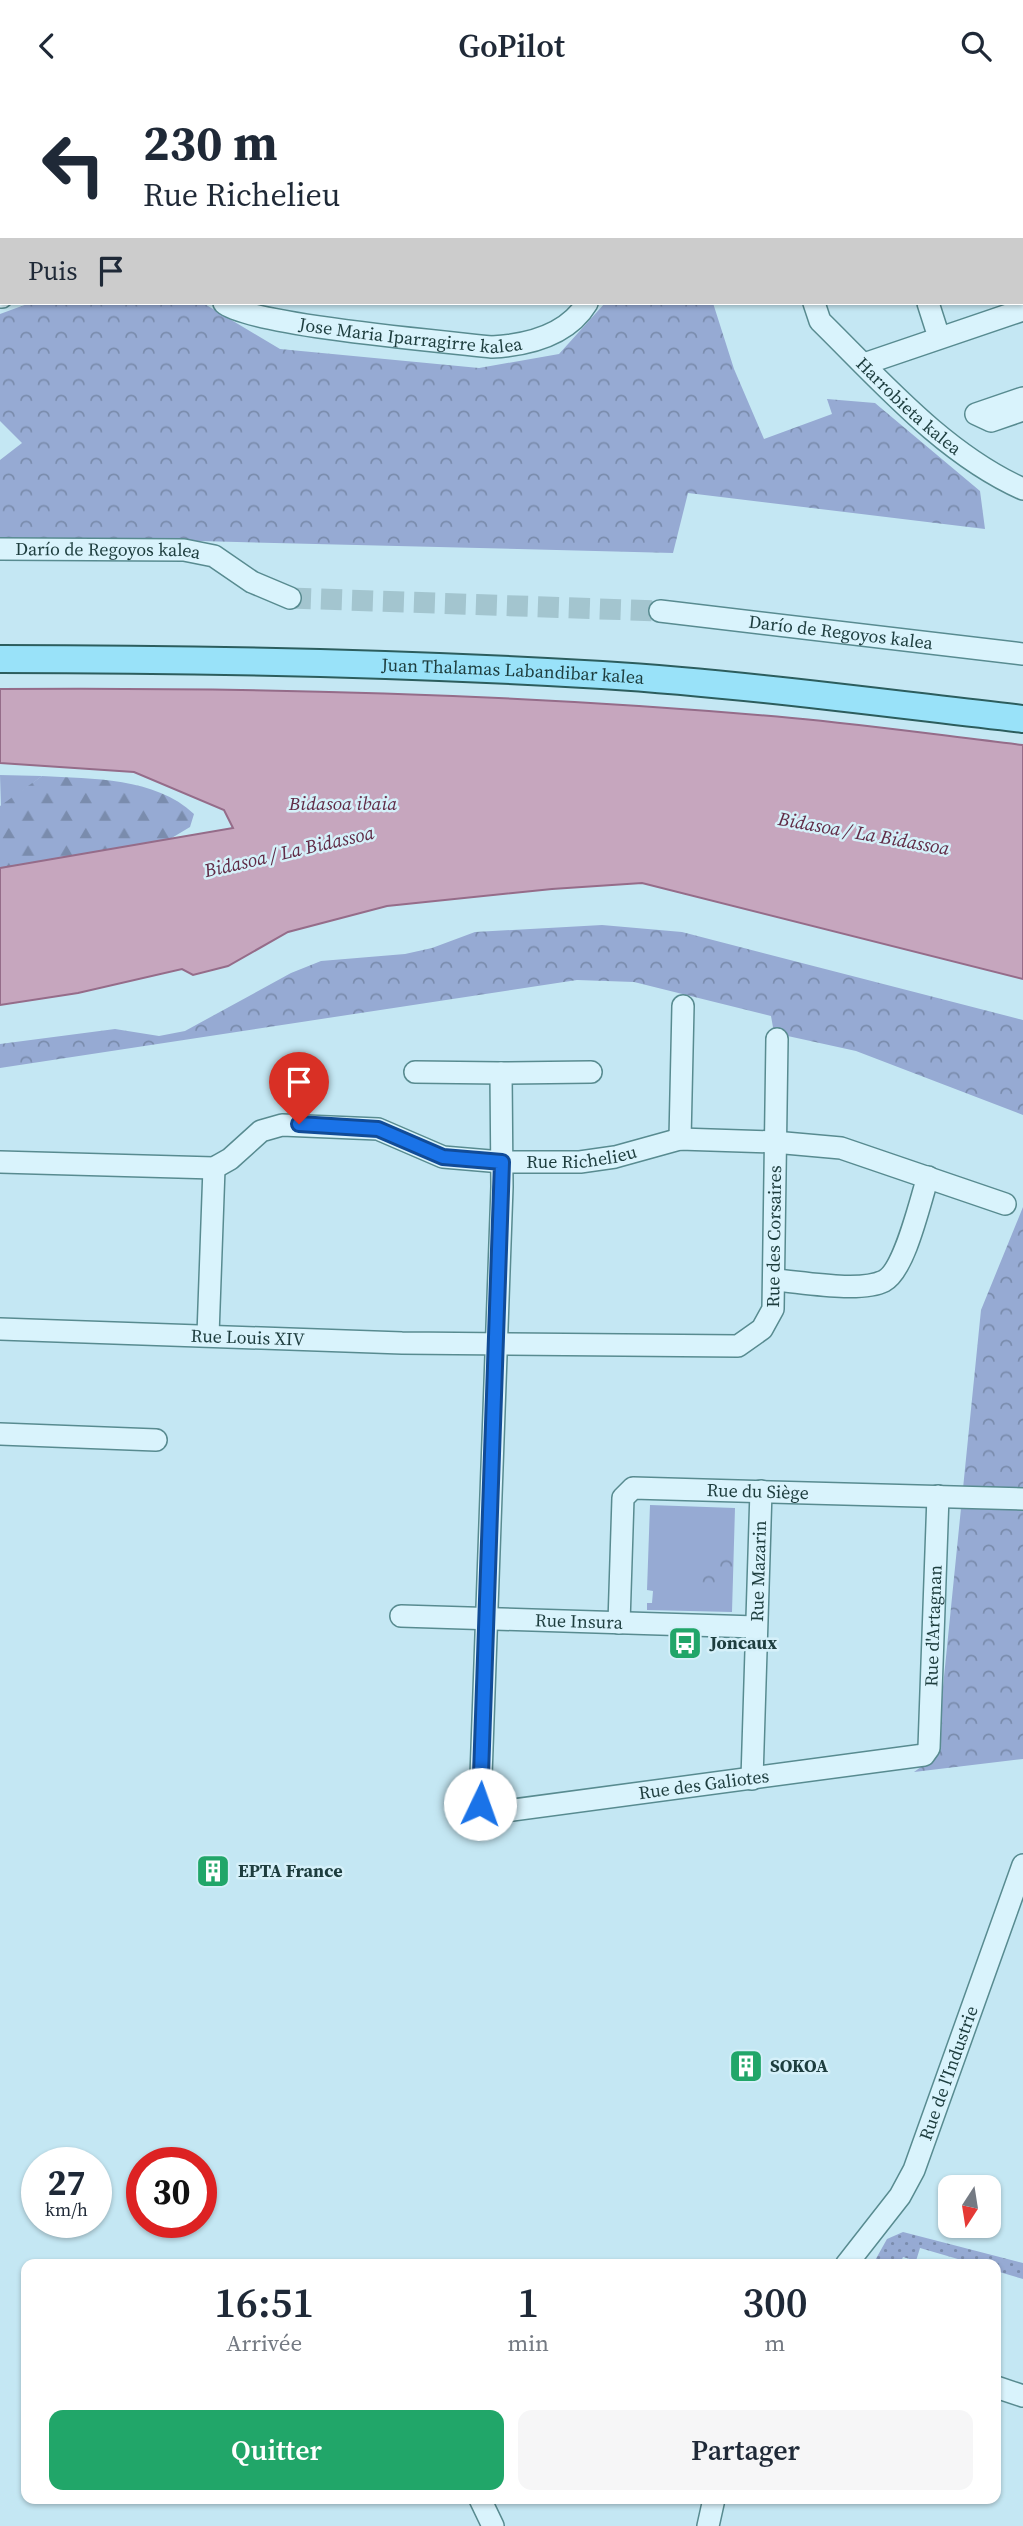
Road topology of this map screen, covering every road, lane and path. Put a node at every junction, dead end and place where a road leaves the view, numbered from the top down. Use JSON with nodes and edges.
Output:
{"nodes":[{"id":1,"x":226,"y":305,"type":"edge"},
{"id":2,"x":585,"y":305,"type":"edge"},
{"id":3,"x":815,"y":305,"type":"edge"},
{"id":4,"x":929,"y":305,"type":"edge"},
{"id":5,"x":1023,"y":310,"type":"edge"},
{"id":6,"x":936,"y":328,"type":"dead end"},
{"id":7,"x":864,"y":364,"type":"junction"},
{"id":8,"x":1023,"y":398,"type":"edge"},
{"id":9,"x":1023,"y":410,"type":"edge"},
{"id":10,"x":1023,"y":489,"type":"edge"},
{"id":11,"x":0,"y":549,"type":"edge"},
{"id":12,"x":290,"y":598,"type":"tunnel mouth"},
{"id":13,"x":660,"y":611,"type":"tunnel mouth"},
{"id":14,"x":1023,"y":654,"type":"edge"},
{"id":15,"x":0,"y":659,"type":"edge"},
{"id":16,"x":1023,"y":719,"type":"edge"},
{"id":17,"x":683,"y":1006,"type":"dead end"},
{"id":18,"x":777,"y":1039,"type":"dead end"},
{"id":19,"x":415,"y":1072,"type":"dead end"},
{"id":20,"x":591,"y":1072,"type":"dead end"},
{"id":21,"x":501,"y":1073,"type":"junction"},
{"id":22,"x":680,"y":1139,"type":"junction"},
{"id":23,"x":774,"y":1142,"type":"junction"},
{"id":24,"x":0,"y":1162,"type":"edge"},
{"id":25,"x":502,"y":1162,"type":"junction"},
{"id":26,"x":214,"y":1168,"type":"junction"},
{"id":27,"x":928,"y":1177,"type":"junction"},
{"id":28,"x":1005,"y":1204,"type":"dead end"},
{"id":29,"x":775,"y":1280,"type":"junction"},
{"id":30,"x":0,"y":1329,"type":"edge"},
{"id":31,"x":208,"y":1335,"type":"junction"},
{"id":32,"x":496,"y":1344,"type":"junction"},
{"id":33,"x":0,"y":1434,"type":"edge"},
{"id":34,"x":156,"y":1440,"type":"dead end"},
{"id":35,"x":761,"y":1491,"type":"junction"},
{"id":36,"x":938,"y":1496,"type":"junction"},
{"id":37,"x":1023,"y":1499,"type":"edge"},
{"id":38,"x":401,"y":1616,"type":"dead end"},
{"id":39,"x":489,"y":1619,"type":"junction"},
{"id":40,"x":619,"y":1623,"type":"junction"},
{"id":41,"x":756,"y":1627,"type":"junction"},
{"id":42,"x":924,"y":1755,"type":"joint"},
{"id":43,"x":752,"y":1779,"type":"junction"},
{"id":44,"x":1023,"y":1865,"type":"edge"},
{"id":45,"x":851,"y":2259,"type":"edge"},
{"id":46,"x":1001,"y":2389,"type":"edge"},
{"id":47,"x":1023,"y":2396,"type":"edge"},
{"id":48,"x":482,"y":2504,"type":"edge"},
{"id":49,"x":713,"y":2504,"type":"edge"},
{"id":50,"x":493,"y":2526,"type":"edge"},
{"id":51,"x":708,"y":2526,"type":"edge"}],
"edges":[{"from":1,"to":2,"type":"street","name":"Jose Maria Iparragirre kalea"},
{"from":3,"to":7,"type":"street","name":"Harrobieta kalea"},
{"from":4,"to":6,"type":"street"},
{"from":5,"to":7,"type":"street"},
{"from":7,"to":10,"type":"street","name":"Harrobieta kalea"},
{"from":8,"to":9,"type":"street"},
{"from":11,"to":12,"type":"street","name":"Darío de Regoyos kalea"},
{"from":13,"to":14,"type":"street","name":"Darío de Regoyos kalea"},
{"from":15,"to":16,"type":"main road","name":"Juan Thalamas Labandibar kalea"},
{"from":17,"to":22,"type":"street"},
{"from":18,"to":23,"type":"street","name":"Rue des Corsaires"},
{"from":19,"to":21,"type":"street"},
{"from":20,"to":21,"type":"street"},
{"from":21,"to":25,"type":"street"},
{"from":22,"to":23,"type":"street","name":"Rue Richelieu"},
{"from":22,"to":25,"type":"street","name":"Rue Richelieu"},
{"from":23,"to":27,"type":"street","name":"Rue Richelieu"},
{"from":23,"to":29,"type":"street","name":"Rue des Corsaires"},
{"from":24,"to":26,"type":"street"},
{"from":25,"to":26,"type":"street","name":"Rue Richelieu"},
{"from":25,"to":32,"type":"street"},
{"from":26,"to":31,"type":"street"},
{"from":27,"to":28,"type":"street","name":"Rue Richelieu"},
{"from":27,"to":29,"type":"street"},
{"from":29,"to":32,"type":"street","name":"Rue des Corsaires"},
{"from":30,"to":31,"type":"street","name":"Rue Louis XIV"},
{"from":31,"to":32,"type":"street","name":"Rue Louis XIV"},
{"from":32,"to":39,"type":"street"},
{"from":33,"to":34,"type":"street"},
{"from":35,"to":36,"type":"street","name":"Rue du Siège"},
{"from":35,"to":40,"type":"street","name":"Rue du Siège"},
{"from":35,"to":41,"type":"street","name":"Rue Mazarin"},
{"from":36,"to":37,"type":"street","name":"Rue du Siège"},
{"from":36,"to":42,"type":"street","name":"Rue d'Artagnan"},
{"from":38,"to":39,"type":"street","name":"Rue Insura"},
{"from":39,"to":40,"type":"street","name":"Rue Insura"},
{"from":39,"to":43,"type":"street","name":"Rue des Galiotes"},
{"from":40,"to":41,"type":"street","name":"Rue Insura"},
{"from":41,"to":43,"type":"street","name":"Rue Mazarin"},
{"from":42,"to":43,"type":"street","name":"Rue des Galiotes"},
{"from":44,"to":45,"type":"street","name":"Rue de l'Industrie"},
{"from":46,"to":47,"type":"street"},
{"from":48,"to":50,"type":"street"},
{"from":49,"to":51,"type":"street"}]}
